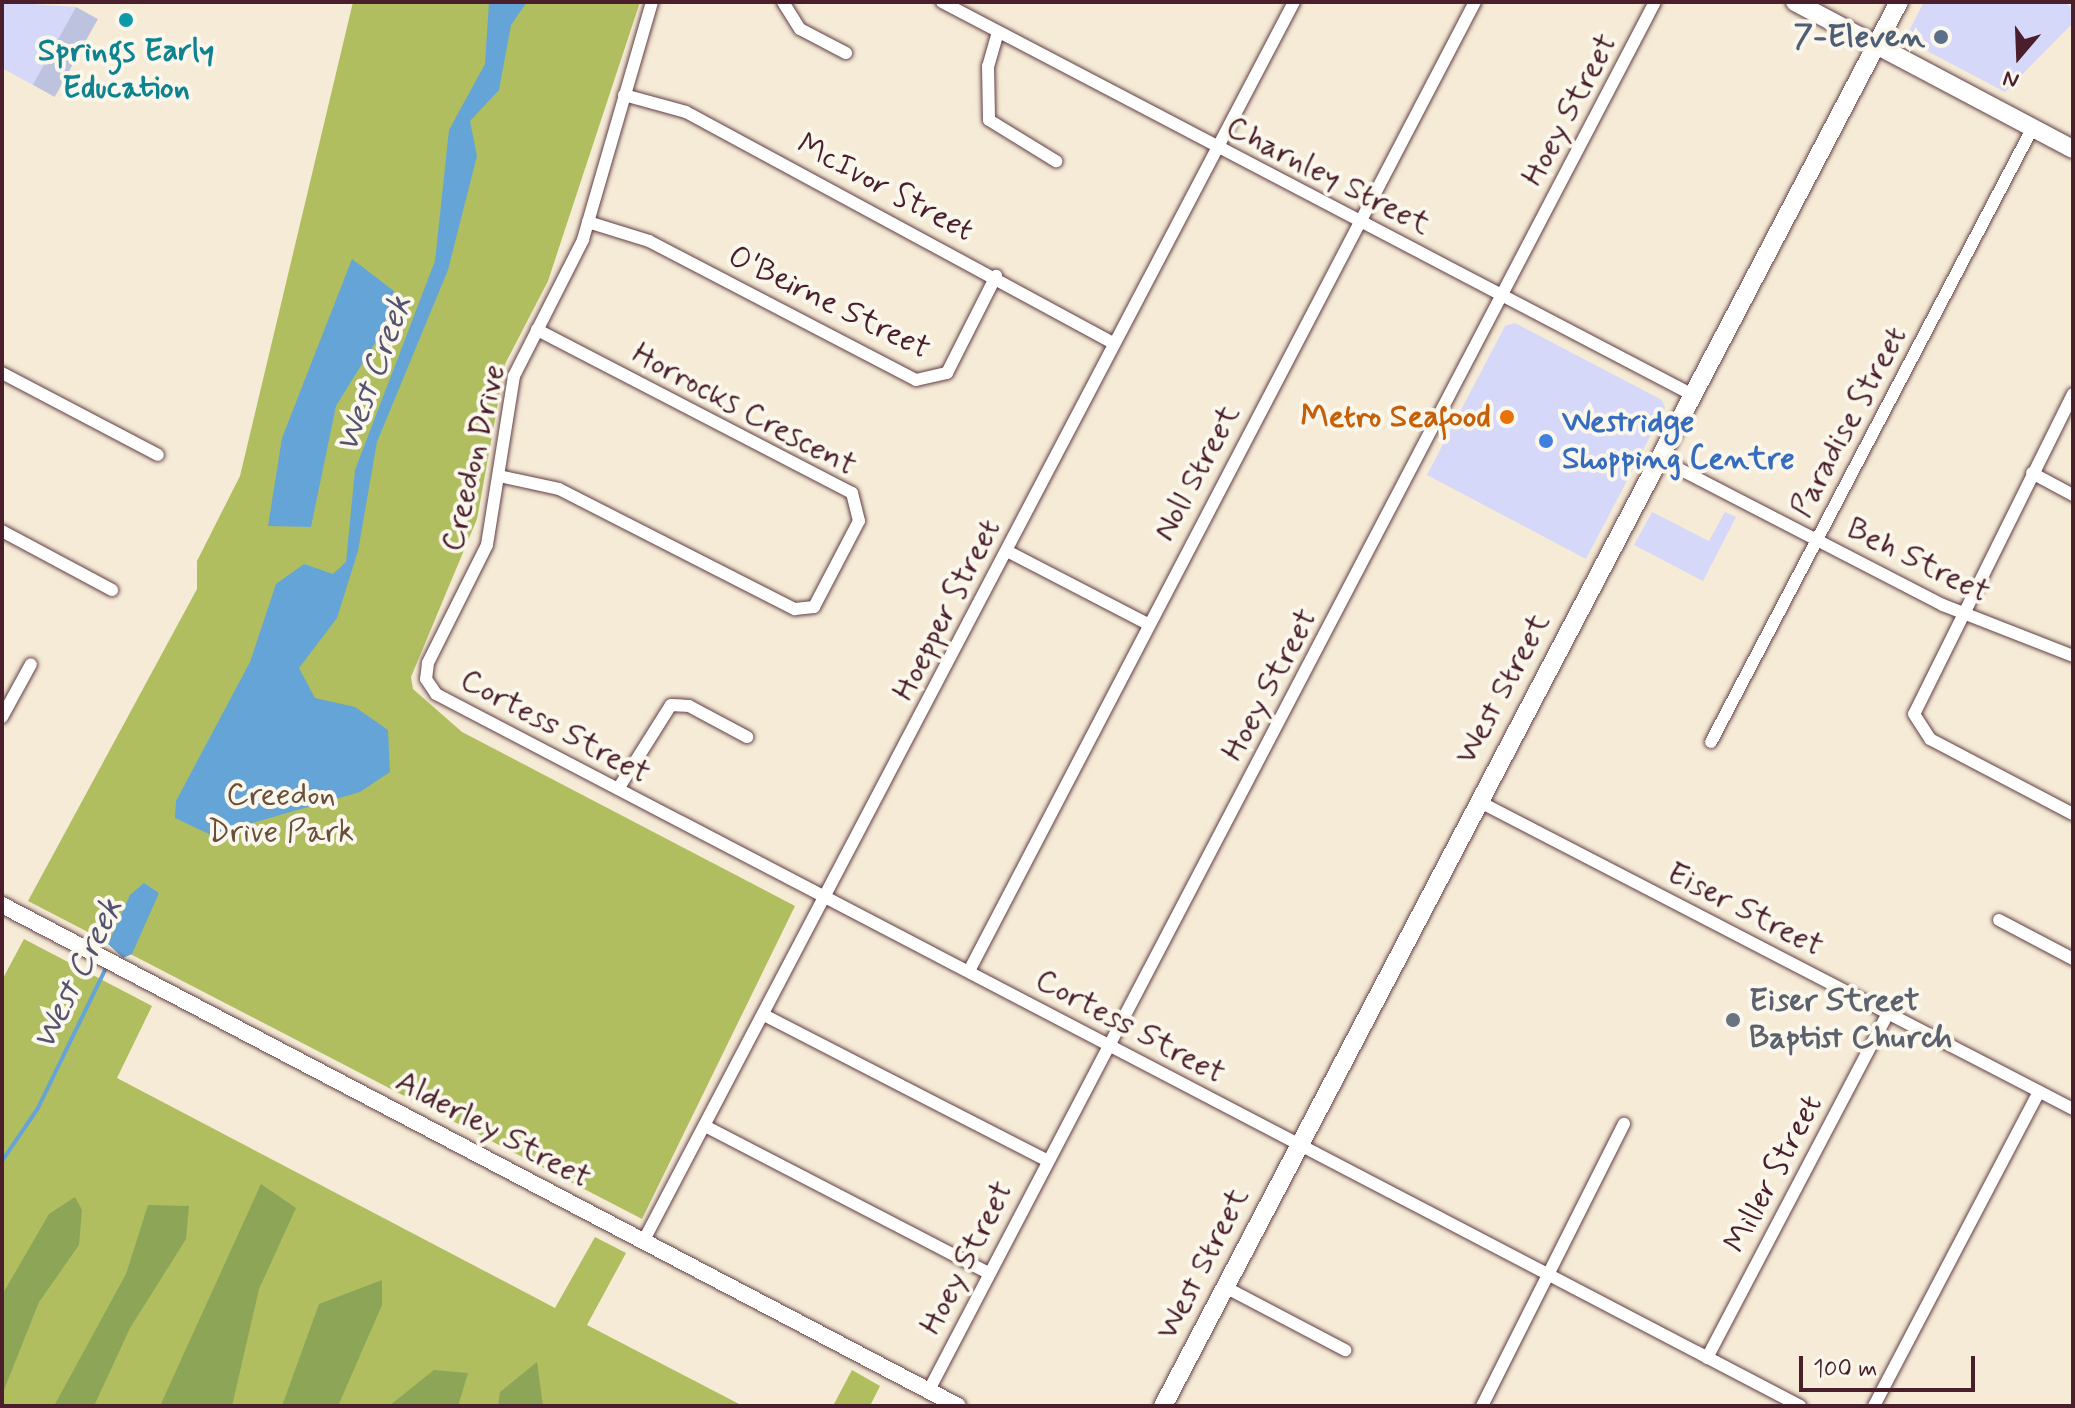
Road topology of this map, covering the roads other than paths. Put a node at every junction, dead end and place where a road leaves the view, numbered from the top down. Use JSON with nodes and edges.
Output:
{"nodes":[{"id":1,"x":652,"y":2,"type":"edge"},
{"id":2,"x":783,"y":2,"type":"edge"},
{"id":3,"x":1294,"y":2,"type":"edge"},
{"id":4,"x":1475,"y":2,"type":"edge"},
{"id":5,"x":1655,"y":2,"type":"edge"},
{"id":6,"x":1795,"y":2,"type":"edge"},
{"id":7,"x":1899,"y":2,"type":"edge"},
{"id":8,"x":951,"y":4,"type":"edge"},
{"id":9,"x":998,"y":32,"type":"junction"},
{"id":10,"x":1876,"y":45,"type":"junction"},
{"id":11,"x":846,"y":53,"type":"dead end"},
{"id":12,"x":624,"y":95,"type":"junction"},
{"id":13,"x":2033,"y":127,"type":"junction"},
{"id":14,"x":1217,"y":148,"type":"junction"},
{"id":15,"x":2073,"y":149,"type":"edge"},
{"id":16,"x":1056,"y":161,"type":"dead end"},
{"id":17,"x":1360,"y":221,"type":"junction"},
{"id":18,"x":588,"y":222,"type":"junction"},
{"id":19,"x":996,"y":276,"type":"junction"},
{"id":20,"x":1502,"y":296,"type":"junction"},
{"id":21,"x":537,"y":330,"type":"junction"},
{"id":22,"x":1114,"y":343,"type":"junction"},
{"id":23,"x":2,"y":373,"type":"edge"},
{"id":24,"x":1691,"y":394,"type":"junction"},
{"id":25,"x":2073,"y":394,"type":"edge"},
{"id":26,"x":158,"y":455,"type":"dead end"},
{"id":27,"x":1658,"y":458,"type":"junction"},
{"id":28,"x":2032,"y":473,"type":"junction"},
{"id":29,"x":499,"y":476,"type":"junction"},
{"id":30,"x":2073,"y":495,"type":"edge"},
{"id":31,"x":2,"y":531,"type":"edge"},
{"id":32,"x":1817,"y":540,"type":"junction"},
{"id":33,"x":1007,"y":551,"type":"junction"},
{"id":34,"x":112,"y":590,"type":"dead end"},
{"id":35,"x":1961,"y":613,"type":"junction"},
{"id":36,"x":1146,"y":623,"type":"junction"},
{"id":37,"x":2073,"y":656,"type":"edge"},
{"id":38,"x":31,"y":664,"type":"dead end"},
{"id":39,"x":436,"y":694,"type":"joint"},
{"id":40,"x":4,"y":709,"type":"edge"},
{"id":41,"x":747,"y":737,"type":"dead end"},
{"id":42,"x":1711,"y":742,"type":"dead end"},
{"id":43,"x":618,"y":789,"type":"junction"},
{"id":44,"x":1478,"y":801,"type":"junction"},
{"id":45,"x":2073,"y":814,"type":"edge"},
{"id":46,"x":826,"y":898,"type":"junction"},
{"id":47,"x":2,"y":905,"type":"edge"},
{"id":48,"x":1999,"y":920,"type":"dead end"},
{"id":49,"x":2073,"y":959,"type":"edge"},
{"id":50,"x":969,"y":971,"type":"junction"},
{"id":51,"x":1888,"y":1013,"type":"junction"},
{"id":52,"x":764,"y":1015,"type":"junction"},
{"id":53,"x":1109,"y":1046,"type":"junction"},
{"id":54,"x":2039,"y":1092,"type":"junction"},
{"id":55,"x":2073,"y":1109,"type":"edge"},
{"id":56,"x":1624,"y":1124,"type":"dead end"},
{"id":57,"x":705,"y":1126,"type":"junction"},
{"id":58,"x":1298,"y":1146,"type":"junction"},
{"id":59,"x":1046,"y":1160,"type":"junction"},
{"id":60,"x":644,"y":1240,"type":"junction"},
{"id":61,"x":988,"y":1273,"type":"junction"},
{"id":62,"x":1548,"y":1276,"type":"junction"},
{"id":63,"x":1225,"y":1287,"type":"junction"},
{"id":64,"x":1345,"y":1350,"type":"dead end"},
{"id":65,"x":1707,"y":1358,"type":"junction"},
{"id":66,"x":929,"y":1390,"type":"junction"},
{"id":67,"x":958,"y":1406,"type":"edge"},
{"id":68,"x":1163,"y":1406,"type":"edge"},
{"id":69,"x":1482,"y":1406,"type":"edge"},
{"id":70,"x":1800,"y":1406,"type":"edge"},
{"id":71,"x":1874,"y":1406,"type":"edge"}],
"edges":[{"from":1,"to":12,"type":"street","name":"Creedon Drive"},
{"from":2,"to":11,"type":"street"},
{"from":3,"to":14,"type":"street","name":"Hoepper Street"},
{"from":4,"to":17,"type":"street","name":"Noll Street"},
{"from":5,"to":20,"type":"street","name":"Hoey Street"},
{"from":6,"to":10,"type":"main road"},
{"from":7,"to":10,"type":"main road","name":"West Street"},
{"from":8,"to":9,"type":"street","name":"Charnley Street"},
{"from":9,"to":14,"type":"street","name":"Charnley Street"},
{"from":9,"to":16,"type":"street"},
{"from":10,"to":13,"type":"main road"},
{"from":10,"to":24,"type":"main road","name":"West Street"},
{"from":12,"to":18,"type":"street","name":"Creedon Drive"},
{"from":12,"to":19,"type":"street","name":"McIvor Street"},
{"from":13,"to":15,"type":"main road"},
{"from":13,"to":32,"type":"street","name":"Paradise Street"},
{"from":14,"to":17,"type":"street","name":"Charnley Street"},
{"from":14,"to":22,"type":"street","name":"Hoepper Street"},
{"from":17,"to":20,"type":"street","name":"Charnley Street"},
{"from":17,"to":36,"type":"street","name":"Noll Street"},
{"from":18,"to":19,"type":"street","name":"O'Beirne Street"},
{"from":18,"to":21,"type":"street","name":"Creedon Drive"},
{"from":19,"to":22,"type":"street","name":"McIvor Street"},
{"from":20,"to":24,"type":"street","name":"Charnley Street"},
{"from":20,"to":53,"type":"street","name":"Hoey Street"},
{"from":21,"to":29,"type":"street","name":"Creedon Drive"},
{"from":21,"to":29,"type":"street","name":"Horrocks Crescent"},
{"from":22,"to":33,"type":"street","name":"Hoepper Street"},
{"from":23,"to":26,"type":"street"},
{"from":24,"to":27,"type":"main road","name":"West Street"},
{"from":25,"to":28,"type":"street"},
{"from":27,"to":32,"type":"street","name":"Beh Street"},
{"from":27,"to":44,"type":"main road","name":"West Street"},
{"from":28,"to":30,"type":"street"},
{"from":28,"to":35,"type":"street"},
{"from":29,"to":39,"type":"street","name":"Creedon Drive"},
{"from":31,"to":34,"type":"street"},
{"from":32,"to":35,"type":"street","name":"Beh Street"},
{"from":32,"to":42,"type":"street","name":"Paradise Street"},
{"from":33,"to":36,"type":"street"},
{"from":33,"to":46,"type":"street","name":"Hoepper Street"},
{"from":35,"to":37,"type":"street","name":"Beh Street"},
{"from":35,"to":45,"type":"street"},
{"from":36,"to":50,"type":"street","name":"Noll Street"},
{"from":38,"to":40,"type":"street"},
{"from":39,"to":43,"type":"street","name":"Cortess Street"},
{"from":41,"to":43,"type":"street"},
{"from":43,"to":46,"type":"street","name":"Cortess Street"},
{"from":44,"to":51,"type":"street","name":"Eiser Street"},
{"from":44,"to":58,"type":"main road","name":"West Street"},
{"from":46,"to":50,"type":"street","name":"Cortess Street"},
{"from":46,"to":52,"type":"street","name":"Hoepper Street"},
{"from":47,"to":60,"type":"street","name":"Alderley Street"},
{"from":48,"to":49,"type":"street"},
{"from":50,"to":53,"type":"street","name":"Cortess Street"},
{"from":51,"to":54,"type":"street","name":"Eiser Street"},
{"from":51,"to":65,"type":"street","name":"Miller Street"},
{"from":52,"to":57,"type":"street","name":"Hoepper Street"},
{"from":52,"to":59,"type":"street"},
{"from":53,"to":58,"type":"street","name":"Cortess Street"},
{"from":53,"to":59,"type":"street","name":"Hoey Street"},
{"from":54,"to":55,"type":"street","name":"Eiser Street"},
{"from":54,"to":71,"type":"street"},
{"from":56,"to":62,"type":"street"},
{"from":57,"to":60,"type":"street","name":"Hoepper Street"},
{"from":57,"to":61,"type":"street"},
{"from":58,"to":62,"type":"street","name":"Cortess Street"},
{"from":58,"to":63,"type":"main road","name":"West Street"},
{"from":59,"to":61,"type":"street","name":"Hoey Street"},
{"from":60,"to":66,"type":"street","name":"Alderley Street"},
{"from":61,"to":66,"type":"street","name":"Hoey Street"},
{"from":62,"to":65,"type":"street","name":"Cortess Street"},
{"from":62,"to":69,"type":"street"},
{"from":63,"to":64,"type":"street"},
{"from":63,"to":68,"type":"main road","name":"West Street"},
{"from":65,"to":70,"type":"street","name":"Cortess Street"},
{"from":66,"to":67,"type":"street","name":"Alderley Street"}]}
